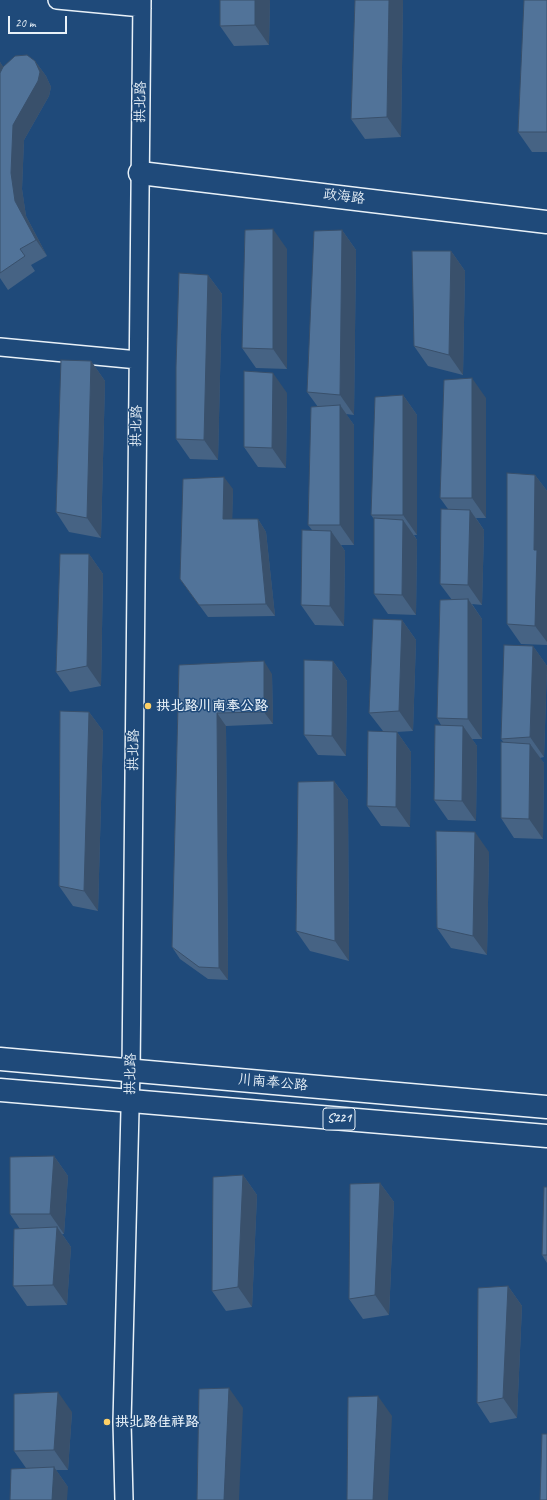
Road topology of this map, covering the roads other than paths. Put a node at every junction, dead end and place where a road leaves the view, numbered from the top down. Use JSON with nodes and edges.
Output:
{"nodes":[{"id":1,"x":57,"y":0,"type":"edge"},
{"id":2,"x":142,"y":4,"type":"edge"},
{"id":3,"x":140,"y":173,"type":"junction"},
{"id":4,"x":547,"y":222,"type":"edge"},
{"id":5,"x":0,"y":347,"type":"edge"},
{"id":6,"x":138,"y":360,"type":"junction"},
{"id":7,"x":0,"y":1059,"type":"edge"},
{"id":8,"x":131,"y":1071,"type":"junction"},
{"id":9,"x":0,"y":1090,"type":"edge"},
{"id":10,"x":130,"y":1101,"type":"junction"},
{"id":11,"x":547,"y":1107,"type":"edge"},
{"id":12,"x":547,"y":1136,"type":"edge"},
{"id":13,"x":124,"y":1500,"type":"edge"}],
"edges":[{"from":1,"to":2,"type":"street"},
{"from":2,"to":3,"type":"street","name":"拱北路"},
{"from":3,"to":4,"type":"main road","name":"政海路"},
{"from":3,"to":6,"type":"street","name":"拱北路"},
{"from":5,"to":6,"type":"street"},
{"from":6,"to":8,"type":"street","name":"拱北路"},
{"from":7,"to":8,"type":"main road","name":"川南奉公路","number":"S221"},
{"from":8,"to":10,"type":"street","name":"拱北路"},
{"from":8,"to":11,"type":"main road","name":"川南奉公路","number":"S221"},
{"from":9,"to":10,"type":"main road","number":"S221"},
{"from":10,"to":12,"type":"main road","number":"S221"},
{"from":10,"to":13,"type":"street","name":"拱北路"}]}
